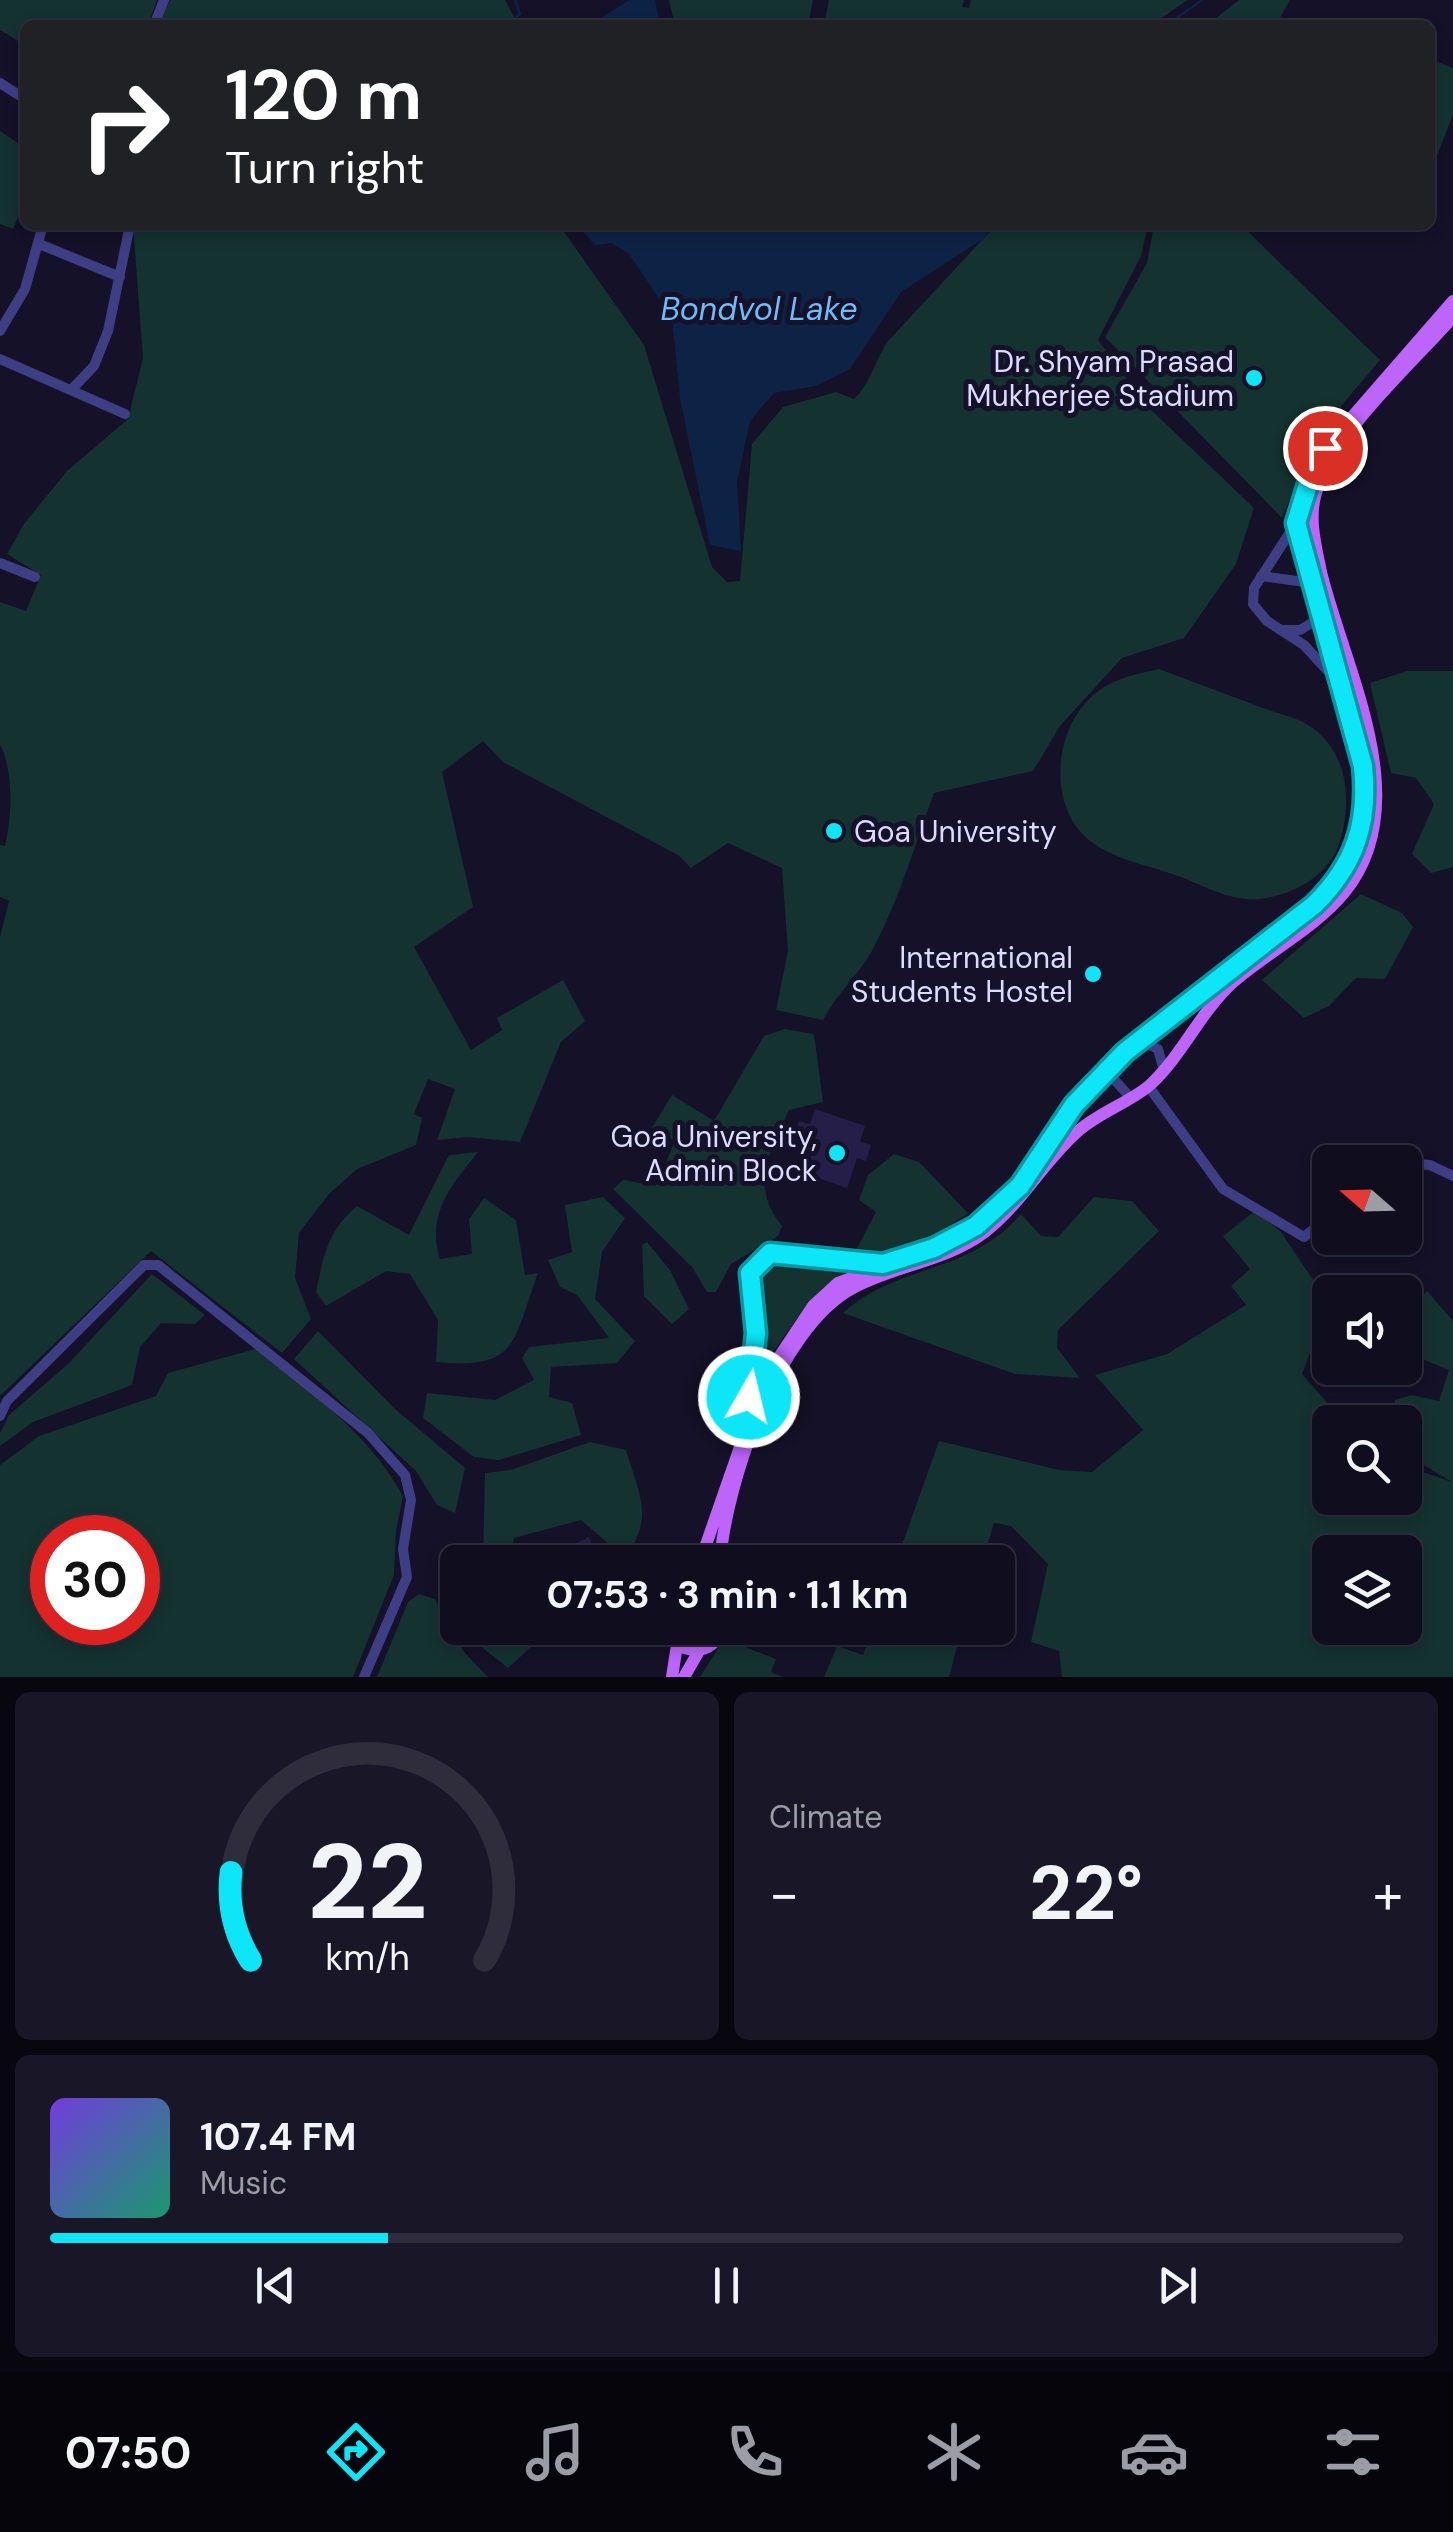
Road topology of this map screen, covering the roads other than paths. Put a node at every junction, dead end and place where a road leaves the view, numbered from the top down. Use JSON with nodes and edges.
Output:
{"nodes":[{"id":1,"x":42,"y":230,"type":"edge"},
{"id":2,"x":129,"y":230,"type":"edge"},
{"id":3,"x":39,"y":244,"type":"junction"},
{"id":4,"x":120,"y":277,"type":"junction"},
{"id":5,"x":1453,"y":301,"type":"edge"},
{"id":6,"x":1453,"y":317,"type":"edge"},
{"id":7,"x":0,"y":332,"type":"edge"},
{"id":8,"x":0,"y":359,"type":"edge"},
{"id":9,"x":72,"y":390,"type":"junction"},
{"id":10,"x":1379,"y":392,"type":"junction"},
{"id":11,"x":125,"y":414,"type":"dead end"},
{"id":12,"x":1296,"y":523,"type":"junction"},
{"id":13,"x":0,"y":563,"type":"edge"},
{"id":14,"x":35,"y":576,"type":"dead end"},
{"id":15,"x":1261,"y":576,"type":"junction"},
{"id":16,"x":1312,"y":583,"type":"junction"},
{"id":17,"x":1322,"y":616,"type":"junction"},
{"id":18,"x":1282,"y":630,"type":"junction"},
{"id":19,"x":1344,"y":681,"type":"junction"},
{"id":20,"x":1138,"y":1040,"type":"junction"},
{"id":21,"x":1111,"y":1064,"type":"junction"},
{"id":22,"x":1156,"y":1076,"type":"junction"},
{"id":23,"x":1129,"y":1096,"type":"junction"},
{"id":24,"x":1422,"y":1164,"type":"edge"},
{"id":25,"x":1453,"y":1176,"type":"edge"},
{"id":26,"x":1312,"y":1231,"type":"edge"},
{"id":27,"x":883,"y":1264,"type":"junction"},
{"id":28,"x":0,"y":1416,"type":"edge"},
{"id":29,"x":743,"y":1428,"type":"junction"},
{"id":30,"x":705,"y":1545,"type":"edge"},
{"id":31,"x":721,"y":1545,"type":"edge"},
{"id":32,"x":677,"y":1645,"type":"joint"},
{"id":33,"x":710,"y":1645,"type":"edge"},
{"id":34,"x":699,"y":1651,"type":"junction"},
{"id":35,"x":364,"y":1677,"type":"edge"},
{"id":36,"x":672,"y":1677,"type":"edge"},
{"id":37,"x":684,"y":1677,"type":"edge"}],
"edges":[{"from":1,"to":3,"type":"street"},
{"from":2,"to":4,"type":"street"},
{"from":3,"to":4,"type":"street"},
{"from":3,"to":7,"type":"street"},
{"from":4,"to":9,"type":"street"},
{"from":5,"to":10,"type":"main road"},
{"from":6,"to":10,"type":"main road"},
{"from":8,"to":9,"type":"street"},
{"from":9,"to":11,"type":"street"},
{"from":10,"to":12,"type":"main road"},
{"from":10,"to":19,"type":"main road"},
{"from":12,"to":15,"type":"street"},
{"from":12,"to":16,"type":"main road"},
{"from":13,"to":14,"type":"street"},
{"from":15,"to":16,"type":"street"},
{"from":15,"to":18,"type":"street"},
{"from":16,"to":17,"type":"main road"},
{"from":17,"to":18,"type":"street"},
{"from":17,"to":19,"type":"main road"},
{"from":18,"to":19,"type":"street"},
{"from":19,"to":20,"type":"main road"},
{"from":19,"to":22,"type":"main road"},
{"from":20,"to":21,"type":"main road"},
{"from":20,"to":22,"type":"street"},
{"from":21,"to":23,"type":"street"},
{"from":21,"to":27,"type":"main road"},
{"from":22,"to":23,"type":"main road"},
{"from":22,"to":26,"type":"street"},
{"from":23,"to":31,"type":"main road"},
{"from":24,"to":25,"type":"street"},
{"from":27,"to":29,"type":"main road"},
{"from":27,"to":29,"type":"street"},
{"from":28,"to":35,"type":"street"},
{"from":29,"to":30,"type":"main road"},
{"from":32,"to":34,"type":"main road"},
{"from":32,"to":36,"type":"main road"},
{"from":33,"to":34,"type":"main road"},
{"from":34,"to":37,"type":"main road"}]}
